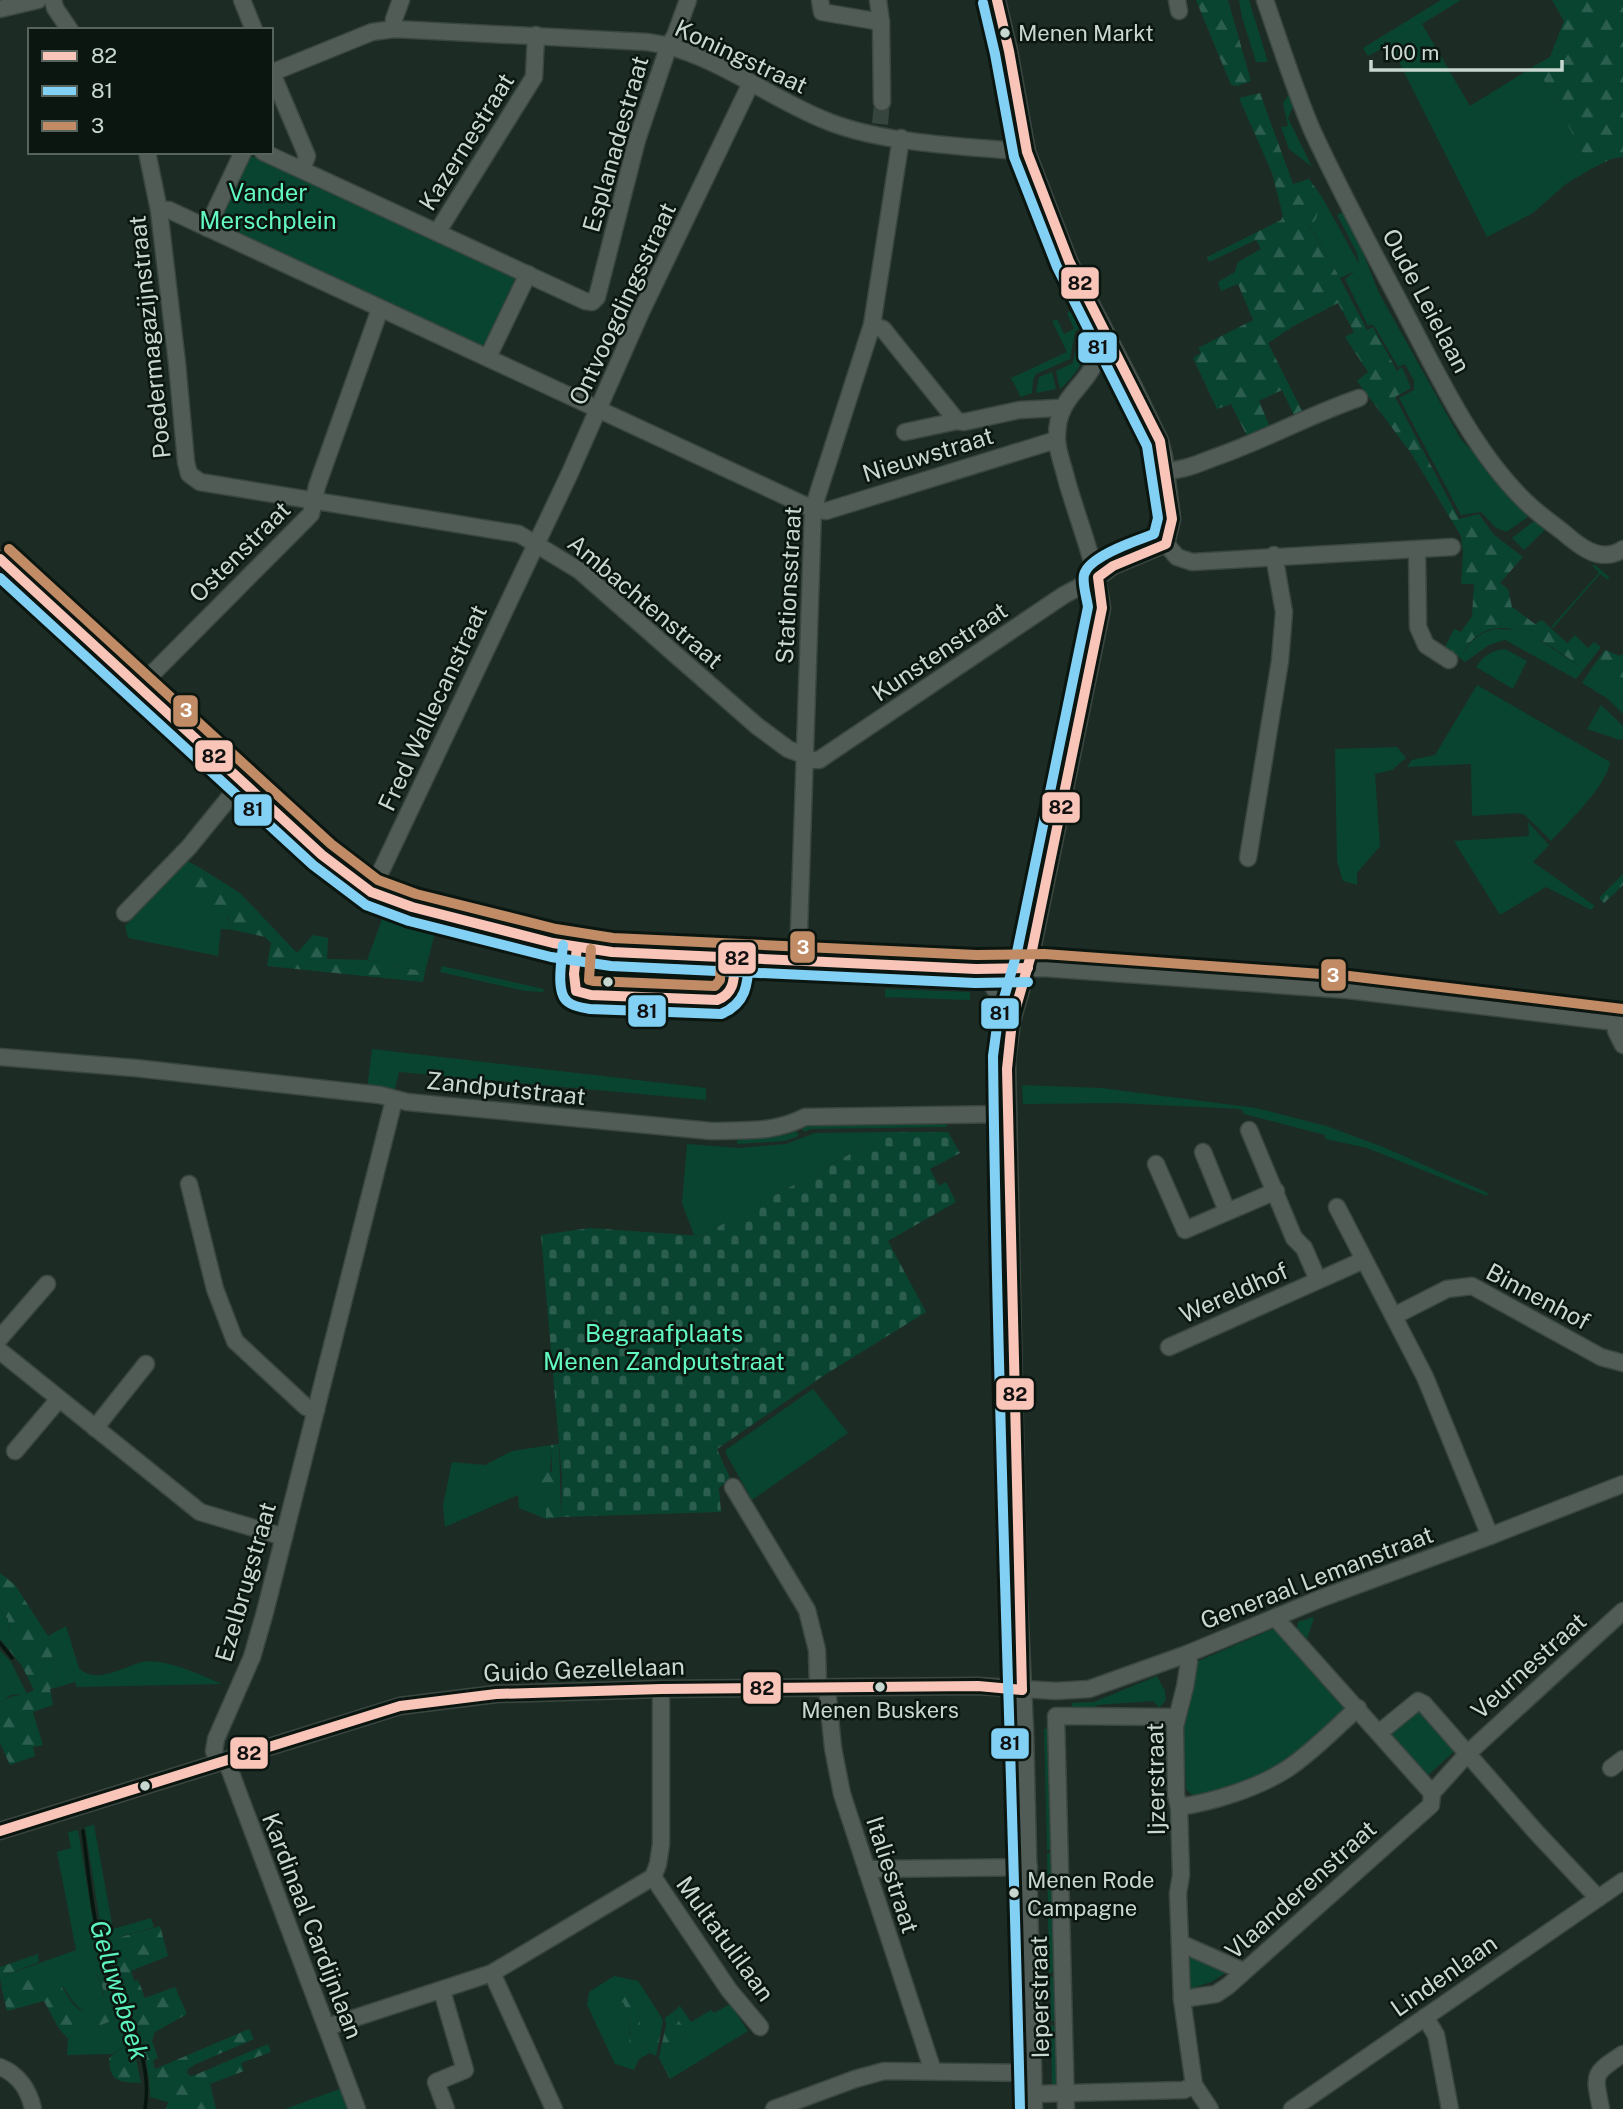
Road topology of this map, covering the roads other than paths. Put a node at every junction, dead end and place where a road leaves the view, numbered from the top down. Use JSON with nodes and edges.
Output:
{"nodes":[{"id":1,"x":38,"y":0,"type":"edge"},
{"id":2,"x":53,"y":0,"type":"edge"},
{"id":3,"x":242,"y":0,"type":"edge"},
{"id":4,"x":401,"y":0,"type":"edge"},
{"id":5,"x":688,"y":0,"type":"edge"},
{"id":6,"x":820,"y":0,"type":"edge"},
{"id":7,"x":878,"y":0,"type":"edge"},
{"id":8,"x":996,"y":0,"type":"edge"},
{"id":9,"x":1265,"y":0,"type":"edge"},
{"id":10,"x":0,"y":9,"type":"edge"},
{"id":11,"x":881,"y":22,"type":"junction"},
{"id":12,"x":69,"y":28,"type":"edge"},
{"id":13,"x":253,"y":28,"type":"edge"},
{"id":14,"x":394,"y":29,"type":"junction"},
{"id":15,"x":536,"y":35,"type":"junction"},
{"id":16,"x":669,"y":45,"type":"junction"},
{"id":17,"x":273,"y":72,"type":"edge"},
{"id":18,"x":273,"y":78,"type":"edge"},
{"id":19,"x":751,"y":83,"type":"junction"},
{"id":20,"x":882,"y":102,"type":"tunnel mouth"},
{"id":21,"x":901,"y":138,"type":"junction"},
{"id":22,"x":1027,"y":152,"type":"junction"},
{"id":23,"x":147,"y":154,"type":"edge"},
{"id":24,"x":242,"y":154,"type":"edge"},
{"id":25,"x":268,"y":154,"type":"edge"},
{"id":26,"x":302,"y":169,"type":"junction"},
{"id":27,"x":159,"y":210,"type":"junction"},
{"id":28,"x":207,"y":228,"type":"junction"},
{"id":29,"x":438,"y":231,"type":"junction"},
{"id":30,"x":528,"y":274,"type":"junction"},
{"id":31,"x":380,"y":309,"type":"junction"},
{"id":32,"x":1094,"y":313,"type":"junction"},
{"id":33,"x":872,"y":326,"type":"junction"},
{"id":34,"x":488,"y":357,"type":"junction"},
{"id":35,"x":1126,"y":374,"type":"junction"},
{"id":36,"x":1088,"y":377,"type":"junction"},
{"id":37,"x":1359,"y":398,"type":"dead end"},
{"id":38,"x":599,"y":410,"type":"junction"},
{"id":39,"x":1061,"y":410,"type":"junction"},
{"id":40,"x":957,"y":421,"type":"junction"},
{"id":41,"x":905,"y":432,"type":"dead end"},
{"id":42,"x":1056,"y":440,"type":"junction"},
{"id":43,"x":1166,"y":471,"type":"junction"},
{"id":44,"x":313,"y":500,"type":"junction"},
{"id":45,"x":813,"y":509,"type":"junction"},
{"id":46,"x":536,"y":544,"type":"junction"},
{"id":47,"x":1166,"y":544,"type":"junction"},
{"id":48,"x":1452,"y":547,"type":"dead end"},
{"id":49,"x":1623,"y":549,"type":"edge"},
{"id":50,"x":1418,"y":550,"type":"junction"},
{"id":51,"x":1274,"y":555,"type":"junction"},
{"id":52,"x":0,"y":559,"type":"edge"},
{"id":53,"x":1098,"y":577,"type":"junction"},
{"id":54,"x":1450,"y":660,"type":"dead end"},
{"id":55,"x":139,"y":687,"type":"junction"},
{"id":56,"x":806,"y":758,"type":"junction"},
{"id":57,"x":242,"y":782,"type":"junction"},
{"id":58,"x":1248,"y":858,"type":"dead end"},
{"id":59,"x":371,"y":892,"type":"junction"},
{"id":60,"x":125,"y":913,"type":"dead end"},
{"id":61,"x":798,"y":961,"type":"junction"},
{"id":62,"x":1028,"y":968,"type":"junction"},
{"id":63,"x":976,"y":969,"type":"junction"},
{"id":64,"x":1012,"y":1021,"type":"junction"},
{"id":65,"x":1619,"y":1023,"type":"edge"},
{"id":66,"x":1623,"y":1045,"type":"edge"},
{"id":67,"x":0,"y":1057,"type":"edge"},
{"id":68,"x":394,"y":1100,"type":"junction"},
{"id":69,"x":1008,"y":1114,"type":"junction"},
{"id":70,"x":1249,"y":1130,"type":"dead end"},
{"id":71,"x":1203,"y":1152,"type":"dead end"},
{"id":72,"x":1156,"y":1164,"type":"dead end"},
{"id":73,"x":189,"y":1184,"type":"dead end"},
{"id":74,"x":1276,"y":1191,"type":"junction"},
{"id":75,"x":1337,"y":1207,"type":"dead end"},
{"id":76,"x":1227,"y":1211,"type":"junction"},
{"id":77,"x":1364,"y":1260,"type":"junction"},
{"id":78,"x":1318,"y":1280,"type":"junction"},
{"id":79,"x":47,"y":1284,"type":"dead end"},
{"id":80,"x":1394,"y":1317,"type":"junction"},
{"id":81,"x":0,"y":1337,"type":"edge"},
{"id":82,"x":1169,"y":1347,"type":"dead end"},
{"id":83,"x":0,"y":1351,"type":"edge"},
{"id":84,"x":1623,"y":1363,"type":"edge"},
{"id":85,"x":146,"y":1364,"type":"dead end"},
{"id":86,"x":59,"y":1399,"type":"junction"},
{"id":87,"x":316,"y":1410,"type":"junction"},
{"id":88,"x":94,"y":1428,"type":"junction"},
{"id":89,"x":15,"y":1451,"type":"dead end"},
{"id":90,"x":1623,"y":1484,"type":"edge"},
{"id":91,"x":733,"y":1487,"type":"dead end"},
{"id":92,"x":1490,"y":1536,"type":"junction"},
{"id":93,"x":284,"y":1537,"type":"junction"},
{"id":94,"x":1623,"y":1611,"type":"edge"},
{"id":95,"x":1278,"y":1616,"type":"junction"},
{"id":96,"x":1187,"y":1654,"type":"junction"},
{"id":97,"x":822,"y":1688,"type":"junction"},
{"id":98,"x":661,"y":1689,"type":"junction"},
{"id":99,"x":1022,"y":1690,"type":"junction"},
{"id":100,"x":1358,"y":1708,"type":"junction"},
{"id":101,"x":1176,"y":1717,"type":"junction"},
{"id":102,"x":1380,"y":1732,"type":"junction"},
{"id":103,"x":1466,"y":1754,"type":"junction"},
{"id":104,"x":222,"y":1761,"type":"junction"},
{"id":105,"x":1432,"y":1793,"type":"junction"},
{"id":106,"x":1179,"y":1807,"type":"junction"},
{"id":107,"x":0,"y":1831,"type":"edge"},
{"id":108,"x":1028,"y":1867,"type":"junction"},
{"id":109,"x":867,"y":1871,"type":"junction"},
{"id":110,"x":653,"y":1877,"type":"junction"},
{"id":111,"x":1623,"y":1881,"type":"edge"},
{"id":112,"x":1598,"y":1898,"type":"junction"},
{"id":113,"x":1180,"y":1943,"type":"junction"},
{"id":114,"x":1243,"y":1971,"type":"junction"},
{"id":115,"x":492,"y":1973,"type":"junction"},
{"id":116,"x":442,"y":1991,"type":"junction"},
{"id":117,"x":1182,"y":1999,"type":"junction"},
{"id":118,"x":1425,"y":2017,"type":"junction"},
{"id":119,"x":327,"y":2027,"type":"junction"},
{"id":120,"x":760,"y":2027,"type":"dead end"},
{"id":121,"x":1623,"y":2054,"type":"edge"},
{"id":122,"x":0,"y":2067,"type":"edge"},
{"id":123,"x":933,"y":2071,"type":"junction"},
{"id":124,"x":1033,"y":2073,"type":"junction"},
{"id":125,"x":1194,"y":2085,"type":"junction"},
{"id":126,"x":1034,"y":2101,"type":"edge"},
{"id":127,"x":1065,"y":2101,"type":"edge"},
{"id":128,"x":33,"y":2109,"type":"edge"},
{"id":129,"x":357,"y":2109,"type":"edge"},
{"id":130,"x":446,"y":2109,"type":"edge"},
{"id":131,"x":554,"y":2109,"type":"edge"},
{"id":132,"x":774,"y":2109,"type":"edge"},
{"id":133,"x":1210,"y":2109,"type":"edge"},
{"id":134,"x":1292,"y":2109,"type":"edge"},
{"id":135,"x":1450,"y":2109,"type":"edge"},
{"id":136,"x":1601,"y":2109,"type":"edge"}],
"edges":[{"from":1,"to":10,"type":"street"},
{"from":2,"to":12,"type":"street"},
{"from":3,"to":13,"type":"street"},
{"from":4,"to":14,"type":"street"},
{"from":5,"to":16,"type":"street","name":"Esplanadestraat"},
{"from":6,"to":11,"type":"street"},
{"from":7,"to":11,"type":"street"},
{"from":8,"to":22,"type":"street","name":"Ieperstraat"},
{"from":9,"to":49,"type":"street","name":"Oude Leielaan"},
{"from":11,"to":20,"type":"street"},
{"from":14,"to":15,"type":"street","name":"Koningstraat"},
{"from":14,"to":17,"type":"street","name":"Koningstraat"},
{"from":15,"to":16,"type":"street","name":"Koningstraat"},
{"from":15,"to":29,"type":"street","name":"Kazernestraat"},
{"from":16,"to":19,"type":"street","name":"Koningstraat"},
{"from":16,"to":30,"type":"street","name":"Esplanadestraat"},
{"from":18,"to":26,"type":"street"},
{"from":19,"to":21,"type":"street","name":"Koningstraat"},
{"from":19,"to":38,"type":"street","name":"Ontvoogdingsstraat"},
{"from":21,"to":22,"type":"street","name":"Koningstraat"},
{"from":21,"to":33,"type":"street","name":"Stationsstraat"},
{"from":22,"to":32,"type":"street","name":"Ieperstraat"},
{"from":23,"to":27,"type":"street","name":"Poedermagazijnstraat"},
{"from":24,"to":28,"type":"street"},
{"from":25,"to":26,"type":"street"},
{"from":26,"to":29,"type":"street"},
{"from":27,"to":28,"type":"street"},
{"from":27,"to":44,"type":"street","name":"Poedermagazijnstraat"},
{"from":28,"to":31,"type":"street"},
{"from":29,"to":30,"type":"street"},
{"from":30,"to":34,"type":"street"},
{"from":31,"to":34,"type":"street"},
{"from":31,"to":44,"type":"street","name":"Ostenstraat"},
{"from":32,"to":35,"type":"street","name":"Ieperstraat"},
{"from":32,"to":36,"type":"street","name":"Ieperstraat"},
{"from":33,"to":40,"type":"street"},
{"from":33,"to":45,"type":"street","name":"Stationsstraat"},
{"from":34,"to":38,"type":"street"},
{"from":35,"to":36,"type":"street"},
{"from":35,"to":43,"type":"street","name":"Ieperstraat"},
{"from":36,"to":39,"type":"street","name":"Ieperstraat"},
{"from":37,"to":43,"type":"street"},
{"from":38,"to":45,"type":"street"},
{"from":38,"to":46,"type":"street","name":"Ontvoogdingsstraat"},
{"from":39,"to":40,"type":"street"},
{"from":39,"to":42,"type":"street","name":"Ieperstraat"},
{"from":40,"to":41,"type":"street"},
{"from":42,"to":45,"type":"street","name":"Nieuwstraat"},
{"from":42,"to":53,"type":"street","name":"Ieperstraat"},
{"from":43,"to":47,"type":"street","name":"Ieperstraat"},
{"from":44,"to":46,"type":"street","name":"Ambachtenstraat"},
{"from":44,"to":55,"type":"street","name":"Ostenstraat"},
{"from":45,"to":56,"type":"street","name":"Stationsstraat"},
{"from":46,"to":56,"type":"street","name":"Ambachtenstraat"},
{"from":46,"to":59,"type":"street","name":"Fred Wallecanstraat"},
{"from":47,"to":51,"type":"street"},
{"from":47,"to":53,"type":"street","name":"Kunstenstraat"},
{"from":48,"to":50,"type":"street"},
{"from":50,"to":51,"type":"street"},
{"from":50,"to":54,"type":"street"},
{"from":51,"to":58,"type":"street"},
{"from":52,"to":55,"type":"street"},
{"from":53,"to":56,"type":"street","name":"Kunstenstraat"},
{"from":53,"to":62,"type":"street","name":"Ieperstraat"},
{"from":55,"to":57,"type":"street"},
{"from":56,"to":61,"type":"street","name":"Stationsstraat"},
{"from":57,"to":59,"type":"street"},
{"from":57,"to":60,"type":"street"},
{"from":59,"to":61,"type":"street"},
{"from":61,"to":63,"type":"street"},
{"from":62,"to":63,"type":"street"},
{"from":62,"to":64,"type":"street","name":"Ieperstraat"},
{"from":62,"to":65,"type":"street"},
{"from":63,"to":64,"type":"street"},
{"from":64,"to":69,"type":"street","name":"Ieperstraat"},
{"from":65,"to":66,"type":"street"},
{"from":67,"to":68,"type":"street","name":"Zandputstraat"},
{"from":68,"to":69,"type":"street","name":"Zandputstraat"},
{"from":68,"to":87,"type":"street","name":"Ezelbrugstraat"},
{"from":69,"to":99,"type":"street","name":"Ieperstraat"},
{"from":70,"to":74,"type":"street","name":"Wereldhof"},
{"from":71,"to":76,"type":"street"},
{"from":72,"to":76,"type":"street"},
{"from":73,"to":87,"type":"street"},
{"from":74,"to":76,"type":"street"},
{"from":74,"to":78,"type":"street","name":"Wereldhof"},
{"from":75,"to":77,"type":"street"},
{"from":77,"to":78,"type":"street","name":"Wereldhof"},
{"from":77,"to":80,"type":"street"},
{"from":78,"to":82,"type":"street","name":"Wereldhof"},
{"from":79,"to":81,"type":"street"},
{"from":80,"to":84,"type":"street","name":"Binnenhof"},
{"from":80,"to":92,"type":"street"},
{"from":83,"to":86,"type":"street"},
{"from":85,"to":88,"type":"street"},
{"from":86,"to":88,"type":"street"},
{"from":86,"to":89,"type":"street"},
{"from":87,"to":93,"type":"street","name":"Ezelbrugstraat"},
{"from":88,"to":93,"type":"street"},
{"from":90,"to":92,"type":"street","name":"Generaal Lemanstraat"},
{"from":91,"to":97,"type":"street","name":"Italiestraat"},
{"from":92,"to":95,"type":"street","name":"Generaal Lemanstraat"},
{"from":93,"to":104,"type":"street","name":"Ezelbrugstraat"},
{"from":94,"to":103,"type":"street","name":"Veurnestraat"},
{"from":95,"to":96,"type":"street","name":"Generaal Lemanstraat"},
{"from":95,"to":100,"type":"street"},
{"from":96,"to":99,"type":"street","name":"Generaal Lemanstraat"},
{"from":96,"to":101,"type":"street","name":"Ijzerstraat"},
{"from":97,"to":98,"type":"street","name":"Guido Gezellelaan"},
{"from":97,"to":99,"type":"street","name":"Guido Gezellelaan"},
{"from":97,"to":109,"type":"street","name":"Italiestraat"},
{"from":98,"to":104,"type":"street","name":"Guido Gezellelaan"},
{"from":98,"to":110,"type":"street"},
{"from":99,"to":108,"type":"street","name":"Ieperstraat"},
{"from":100,"to":102,"type":"street"},
{"from":100,"to":106,"type":"street"},
{"from":101,"to":106,"type":"street","name":"Ijzerstraat"},
{"from":101,"to":127,"type":"street","name":"Ieperstraat"},
{"from":102,"to":103,"type":"street"},
{"from":102,"to":105,"type":"street"},
{"from":103,"to":105,"type":"street","name":"Veurnestraat"},
{"from":103,"to":112,"type":"street"},
{"from":104,"to":107,"type":"street","name":"Guido Gezellelaan"},
{"from":104,"to":119,"type":"street","name":"Kardinaal Cardijnlaan"},
{"from":105,"to":114,"type":"street","name":"Vlaanderenstraat"},
{"from":106,"to":113,"type":"street","name":"Ijzerstraat"},
{"from":108,"to":109,"type":"street"},
{"from":108,"to":124,"type":"street","name":"Ieperstraat"},
{"from":109,"to":123,"type":"street","name":"Italiestraat"},
{"from":110,"to":115,"type":"street"},
{"from":110,"to":120,"type":"street","name":"Multatulilaan"},
{"from":111,"to":112,"type":"street","name":"Lindenlaan"},
{"from":112,"to":118,"type":"street","name":"Lindenlaan"},
{"from":113,"to":114,"type":"street"},
{"from":113,"to":117,"type":"street","name":"Ijzerstraat"},
{"from":114,"to":117,"type":"street","name":"Vlaanderenstraat"},
{"from":115,"to":116,"type":"street"},
{"from":115,"to":131,"type":"street"},
{"from":116,"to":119,"type":"street"},
{"from":116,"to":130,"type":"street"},
{"from":117,"to":125,"type":"street","name":"Ijzerstraat"},
{"from":118,"to":134,"type":"street","name":"Lindenlaan"},
{"from":118,"to":135,"type":"street"},
{"from":119,"to":129,"type":"street","name":"Kardinaal Cardijnlaan"},
{"from":121,"to":136,"type":"street"},
{"from":122,"to":128,"type":"street"},
{"from":123,"to":124,"type":"street"},
{"from":123,"to":132,"type":"street"},
{"from":124,"to":126,"type":"street","name":"Ieperstraat"},
{"from":125,"to":127,"type":"street"},
{"from":125,"to":133,"type":"street","name":"Ijzerstraat"},
{"from":126,"to":127,"type":"street"}]}
